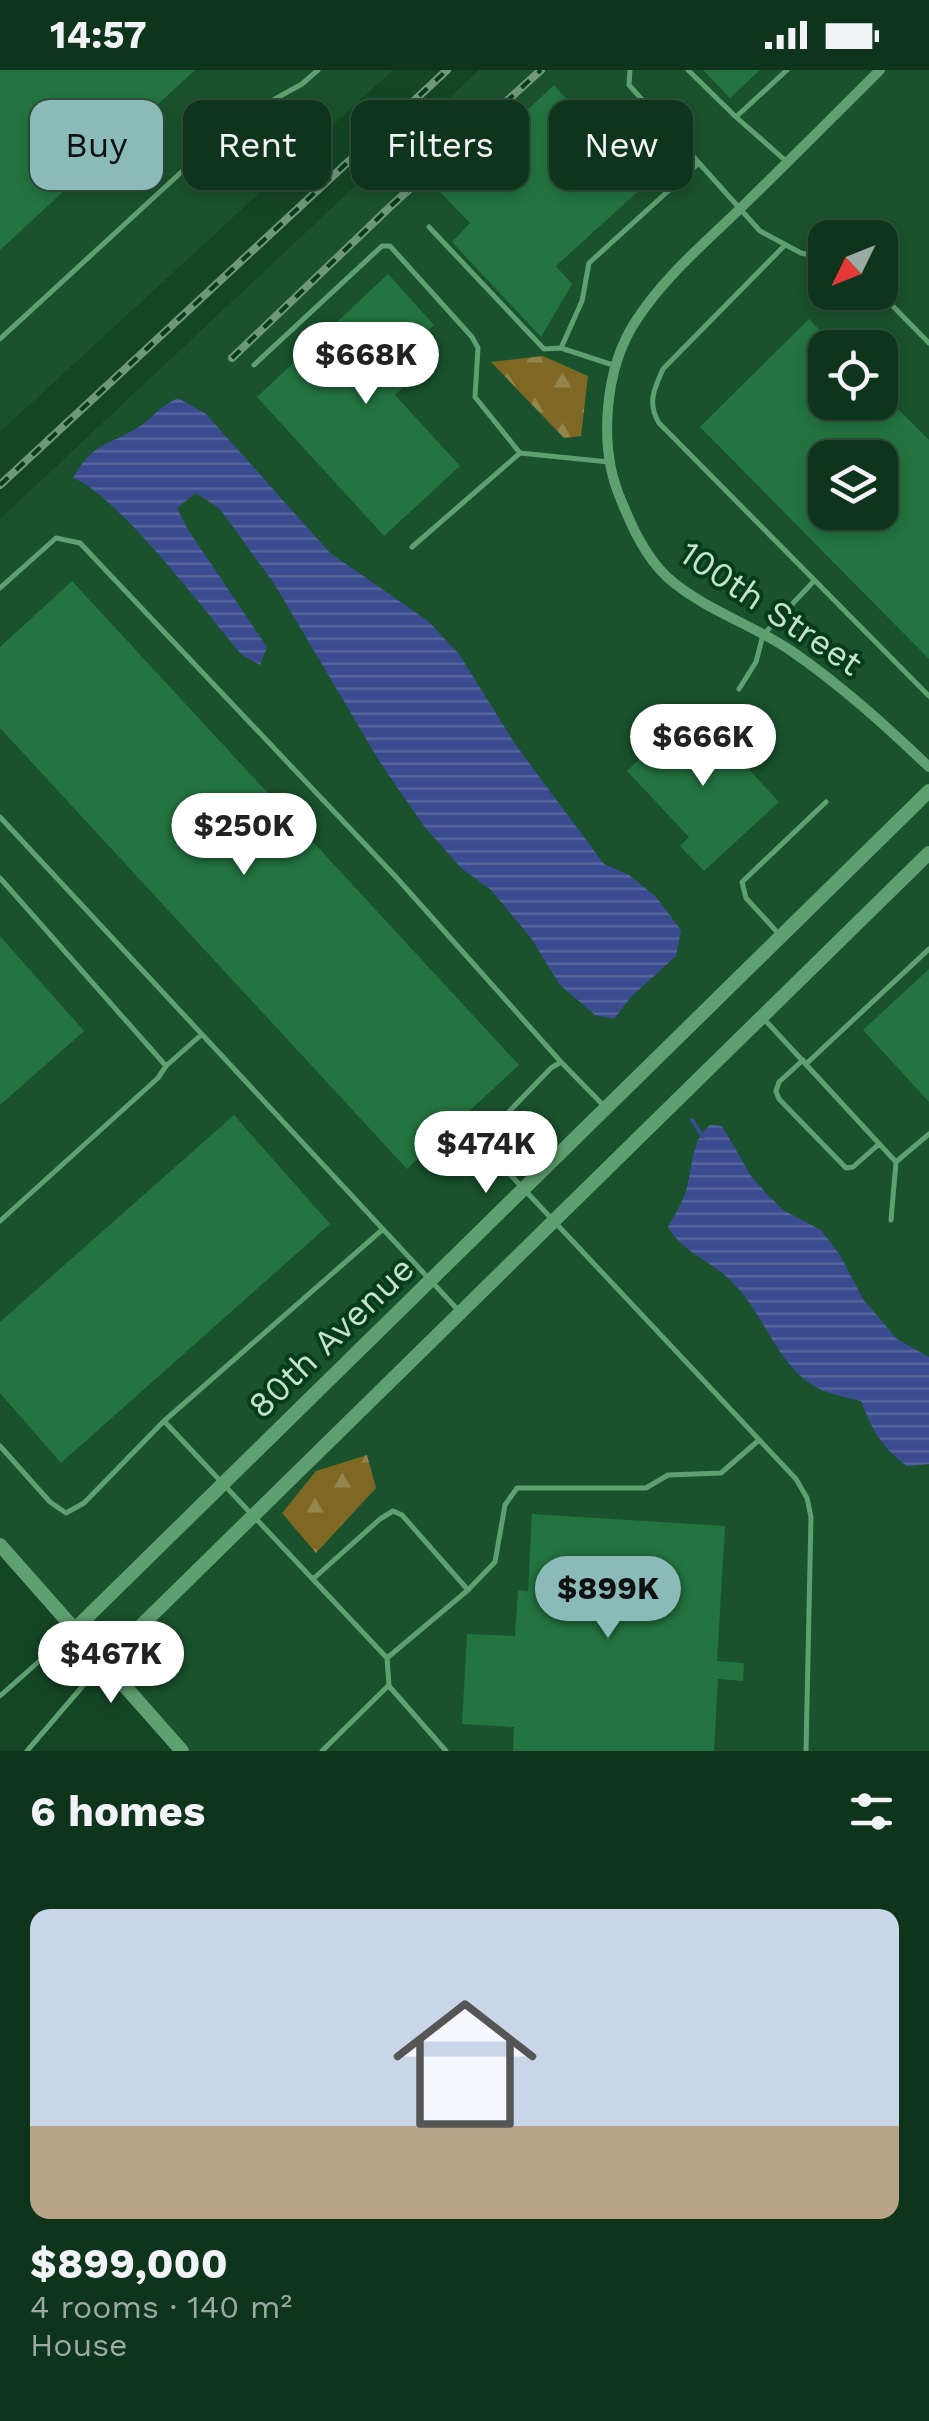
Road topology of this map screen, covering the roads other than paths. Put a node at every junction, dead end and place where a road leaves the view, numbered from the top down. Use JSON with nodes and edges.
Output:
{"nodes":[{"id":1,"x":318,"y":70,"type":"edge"},
{"id":2,"x":630,"y":70,"type":"edge"},
{"id":3,"x":688,"y":70,"type":"edge"},
{"id":4,"x":787,"y":70,"type":"edge"},
{"id":5,"x":880,"y":70,"type":"edge"},
{"id":6,"x":736,"y":117,"type":"junction"},
{"id":7,"x":787,"y":162,"type":"junction"},
{"id":8,"x":700,"y":164,"type":"junction"},
{"id":9,"x":741,"y":208,"type":"junction"},
{"id":10,"x":429,"y":227,"type":"dead end"},
{"id":11,"x":784,"y":246,"type":"junction"},
{"id":12,"x":808,"y":253,"type":"edge"},
{"id":13,"x":897,"y":310,"type":"edge"},
{"id":14,"x":0,"y":339,"type":"edge"},
{"id":15,"x":929,"y":343,"type":"edge"},
{"id":16,"x":560,"y":348,"type":"junction"},
{"id":17,"x":254,"y":366,"type":"dead end"},
{"id":18,"x":617,"y":366,"type":"junction"},
{"id":19,"x":520,"y":453,"type":"junction"},
{"id":20,"x":609,"y":462,"type":"junction"},
{"id":21,"x":412,"y":547,"type":"dead end"},
{"id":22,"x":814,"y":580,"type":"junction"},
{"id":23,"x":0,"y":588,"type":"edge"},
{"id":24,"x":763,"y":635,"type":"junction"},
{"id":25,"x":738,"y":689,"type":"dead end"},
{"id":26,"x":929,"y":696,"type":"edge"},
{"id":27,"x":929,"y":767,"type":"edge"},
{"id":28,"x":929,"y":791,"type":"edge"},
{"id":29,"x":826,"y":802,"type":"dead end"},
{"id":30,"x":0,"y":817,"type":"edge"},
{"id":31,"x":929,"y":853,"type":"edge"},
{"id":32,"x":0,"y":878,"type":"edge"},
{"id":33,"x":781,"y":936,"type":"junction"},
{"id":34,"x":929,"y":948,"type":"edge"},
{"id":35,"x":762,"y":1017,"type":"junction"},
{"id":36,"x":201,"y":1034,"type":"junction"},
{"id":37,"x":561,"y":1062,"type":"junction"},
{"id":38,"x":804,"y":1062,"type":"junction"},
{"id":39,"x":166,"y":1066,"type":"junction"},
{"id":40,"x":606,"y":1108,"type":"junction"},
{"id":41,"x":929,"y":1134,"type":"edge"},
{"id":42,"x":880,"y":1144,"type":"junction"},
{"id":43,"x":896,"y":1162,"type":"junction"},
{"id":44,"x":524,"y":1189,"type":"junction"},
{"id":45,"x":555,"y":1220,"type":"junction"},
{"id":46,"x":891,"y":1220,"type":"dead end"},
{"id":47,"x":0,"y":1221,"type":"edge"},
{"id":48,"x":382,"y":1230,"type":"junction"},
{"id":49,"x":430,"y":1282,"type":"junction"},
{"id":50,"x":462,"y":1313,"type":"junction"},
{"id":51,"x":164,"y":1421,"type":"junction"},
{"id":52,"x":759,"y":1440,"type":"junction"},
{"id":53,"x":0,"y":1446,"type":"edge"},
{"id":54,"x":224,"y":1484,"type":"junction"},
{"id":55,"x":254,"y":1516,"type":"junction"},
{"id":56,"x":0,"y":1545,"type":"edge"},
{"id":57,"x":313,"y":1579,"type":"junction"},
{"id":58,"x":468,"y":1590,"type":"junction"},
{"id":59,"x":73,"y":1631,"type":"junction"},
{"id":60,"x":387,"y":1658,"type":"junction"},
{"id":61,"x":102,"y":1664,"type":"junction"},
{"id":62,"x":389,"y":1686,"type":"junction"},
{"id":63,"x":0,"y":1696,"type":"edge"},
{"id":64,"x":27,"y":1751,"type":"edge"},
{"id":65,"x":182,"y":1751,"type":"edge"},
{"id":66,"x":322,"y":1751,"type":"edge"},
{"id":67,"x":446,"y":1751,"type":"edge"},
{"id":68,"x":806,"y":1751,"type":"edge"}],
"edges":[{"from":1,"to":14,"type":"lane"},
{"from":2,"to":8,"type":"lane"},
{"from":3,"to":6,"type":"lane"},
{"from":4,"to":6,"type":"lane"},
{"from":5,"to":7,"type":"street","name":"100th Street"},
{"from":6,"to":7,"type":"lane"},
{"from":7,"to":9,"type":"street","name":"100th Street"},
{"from":8,"to":9,"type":"lane"},
{"from":8,"to":16,"type":"lane"},
{"from":9,"to":11,"type":"lane"},
{"from":9,"to":18,"type":"street","name":"100th Street"},
{"from":10,"to":16,"type":"lane"},
{"from":11,"to":12,"type":"lane"},
{"from":11,"to":22,"type":"lane"},
{"from":13,"to":15,"type":"lane"},
{"from":16,"to":18,"type":"lane"},
{"from":17,"to":19,"type":"lane"},
{"from":18,"to":20,"type":"street","name":"100th Street"},
{"from":19,"to":20,"type":"lane"},
{"from":19,"to":21,"type":"lane"},
{"from":20,"to":24,"type":"street","name":"100th Street"},
{"from":22,"to":24,"type":"lane"},
{"from":22,"to":26,"type":"lane"},
{"from":23,"to":37,"type":"lane"},
{"from":24,"to":25,"type":"lane"},
{"from":24,"to":27,"type":"street","name":"100th Street"},
{"from":28,"to":33,"type":"street","name":"80th Avenue"},
{"from":29,"to":33,"type":"lane"},
{"from":30,"to":36,"type":"lane"},
{"from":31,"to":35,"type":"street","name":"80th Avenue"},
{"from":32,"to":39,"type":"lane"},
{"from":33,"to":40,"type":"street","name":"80th Avenue"},
{"from":34,"to":38,"type":"lane"},
{"from":35,"to":38,"type":"lane"},
{"from":35,"to":45,"type":"street","name":"80th Avenue"},
{"from":36,"to":39,"type":"lane"},
{"from":36,"to":48,"type":"lane"},
{"from":37,"to":40,"type":"lane"},
{"from":37,"to":44,"type":"lane"},
{"from":38,"to":42,"type":"lane"},
{"from":38,"to":42,"type":"lane"},
{"from":39,"to":47,"type":"lane"},
{"from":40,"to":44,"type":"street","name":"80th Avenue"},
{"from":41,"to":43,"type":"lane"},
{"from":42,"to":43,"type":"lane"},
{"from":43,"to":46,"type":"lane"},
{"from":44,"to":45,"type":"lane"},
{"from":44,"to":49,"type":"street","name":"80th Avenue"},
{"from":45,"to":50,"type":"street","name":"80th Avenue"},
{"from":45,"to":52,"type":"lane"},
{"from":48,"to":49,"type":"lane"},
{"from":48,"to":51,"type":"lane"},
{"from":49,"to":50,"type":"lane"},
{"from":49,"to":54,"type":"street","name":"80th Avenue"},
{"from":50,"to":55,"type":"street","name":"80th Avenue"},
{"from":51,"to":53,"type":"lane"},
{"from":51,"to":54,"type":"lane"},
{"from":52,"to":58,"type":"lane"},
{"from":52,"to":68,"type":"lane"},
{"from":54,"to":55,"type":"lane"},
{"from":54,"to":59,"type":"street","name":"80th Avenue"},
{"from":55,"to":57,"type":"lane"},
{"from":55,"to":61,"type":"street","name":"80th Avenue"},
{"from":56,"to":59,"type":"street"},
{"from":57,"to":58,"type":"lane"},
{"from":57,"to":60,"type":"lane"},
{"from":58,"to":60,"type":"lane"},
{"from":59,"to":61,"type":"street"},
{"from":59,"to":63,"type":"lane"},
{"from":60,"to":62,"type":"lane"},
{"from":61,"to":64,"type":"lane"},
{"from":61,"to":65,"type":"street"},
{"from":62,"to":66,"type":"lane"},
{"from":62,"to":67,"type":"lane"}]}
